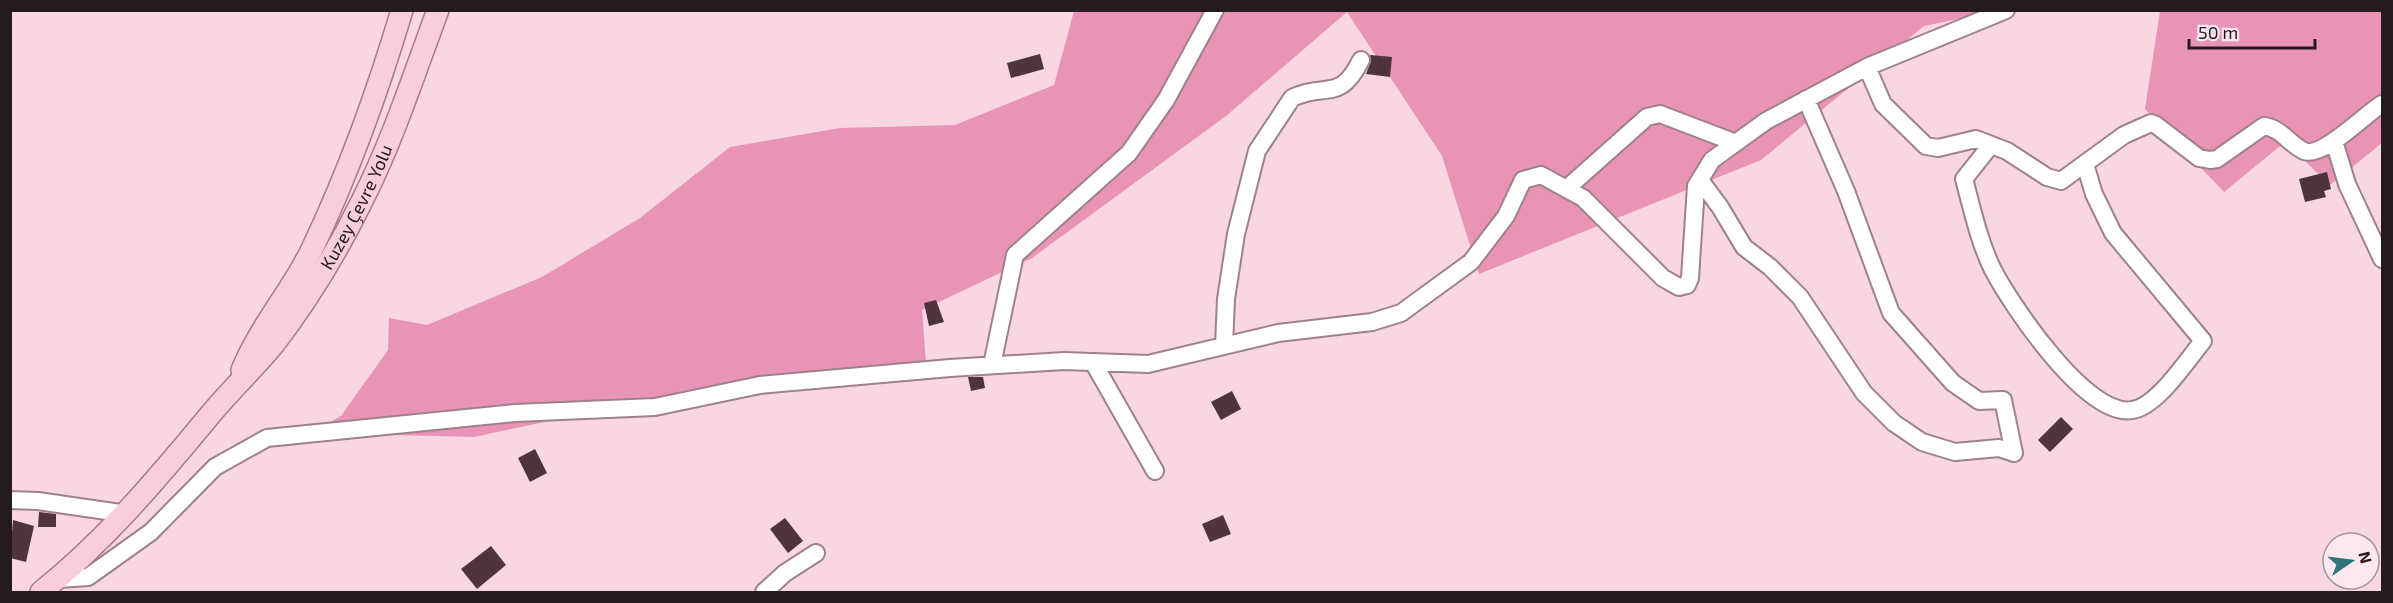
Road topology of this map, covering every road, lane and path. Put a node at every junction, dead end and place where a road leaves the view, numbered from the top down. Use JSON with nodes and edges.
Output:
{"nodes":[{"id":1,"x":402,"y":10,"type":"edge"},
{"id":2,"x":438,"y":10,"type":"edge"},
{"id":3,"x":1215,"y":10,"type":"edge"},
{"id":4,"x":2006,"y":10,"type":"edge"},
{"id":5,"x":1361,"y":60,"type":"dead end"},
{"id":6,"x":1868,"y":67,"type":"junction"},
{"id":7,"x":1806,"y":99,"type":"junction"},
{"id":8,"x":2382,"y":104,"type":"edge"},
{"id":9,"x":2334,"y":141,"type":"junction"},
{"id":10,"x":1736,"y":143,"type":"junction"},
{"id":11,"x":1992,"y":145,"type":"junction"},
{"id":12,"x":2085,"y":164,"type":"junction"},
{"id":13,"x":1700,"y":180,"type":"junction"},
{"id":14,"x":1566,"y":189,"type":"junction"},
{"id":15,"x":2382,"y":259,"type":"edge"},
{"id":16,"x":1224,"y":346,"type":"junction"},
{"id":17,"x":1092,"y":362,"type":"junction"},
{"id":18,"x":992,"y":365,"type":"junction"},
{"id":19,"x":237,"y":383,"type":"junction"},
{"id":20,"x":1155,"y":471,"type":"dead end"},
{"id":21,"x":10,"y":500,"type":"edge"},
{"id":22,"x":127,"y":514,"type":"junction"},
{"id":23,"x":816,"y":554,"type":"dead end"},
{"id":24,"x":58,"y":579,"type":"junction"},
{"id":25,"x":41,"y":592,"type":"edge"},
{"id":26,"x":764,"y":592,"type":"edge"}],
"edges":[{"from":1,"to":19,"type":"main road","name":"Kuzey Çevre Yolu"},
{"from":2,"to":19,"type":"main road","name":"Kuzey Çevre Yolu"},
{"from":3,"to":18,"type":"street"},
{"from":4,"to":6,"type":"street"},
{"from":5,"to":16,"type":"street"},
{"from":6,"to":7,"type":"street"},
{"from":6,"to":11,"type":"street"},
{"from":7,"to":10,"type":"street"},
{"from":7,"to":13,"type":"street"},
{"from":8,"to":9,"type":"street"},
{"from":9,"to":12,"type":"street"},
{"from":9,"to":15,"type":"street"},
{"from":10,"to":13,"type":"street"},
{"from":10,"to":14,"type":"street"},
{"from":11,"to":12,"type":"street"},
{"from":11,"to":12,"type":"street"},
{"from":13,"to":14,"type":"street"},
{"from":14,"to":16,"type":"street"},
{"from":16,"to":17,"type":"street"},
{"from":17,"to":18,"type":"street"},
{"from":17,"to":20,"type":"street"},
{"from":18,"to":24,"type":"street"},
{"from":19,"to":22,"type":"main road","name":"Kuzey Çevre Yolu"},
{"from":21,"to":22,"type":"street"},
{"from":22,"to":24,"type":"main road","name":"Kuzey Çevre Yolu"},
{"from":23,"to":26,"type":"street"},
{"from":24,"to":25,"type":"main road","name":"Kuzey Çevre Yolu"}]}
